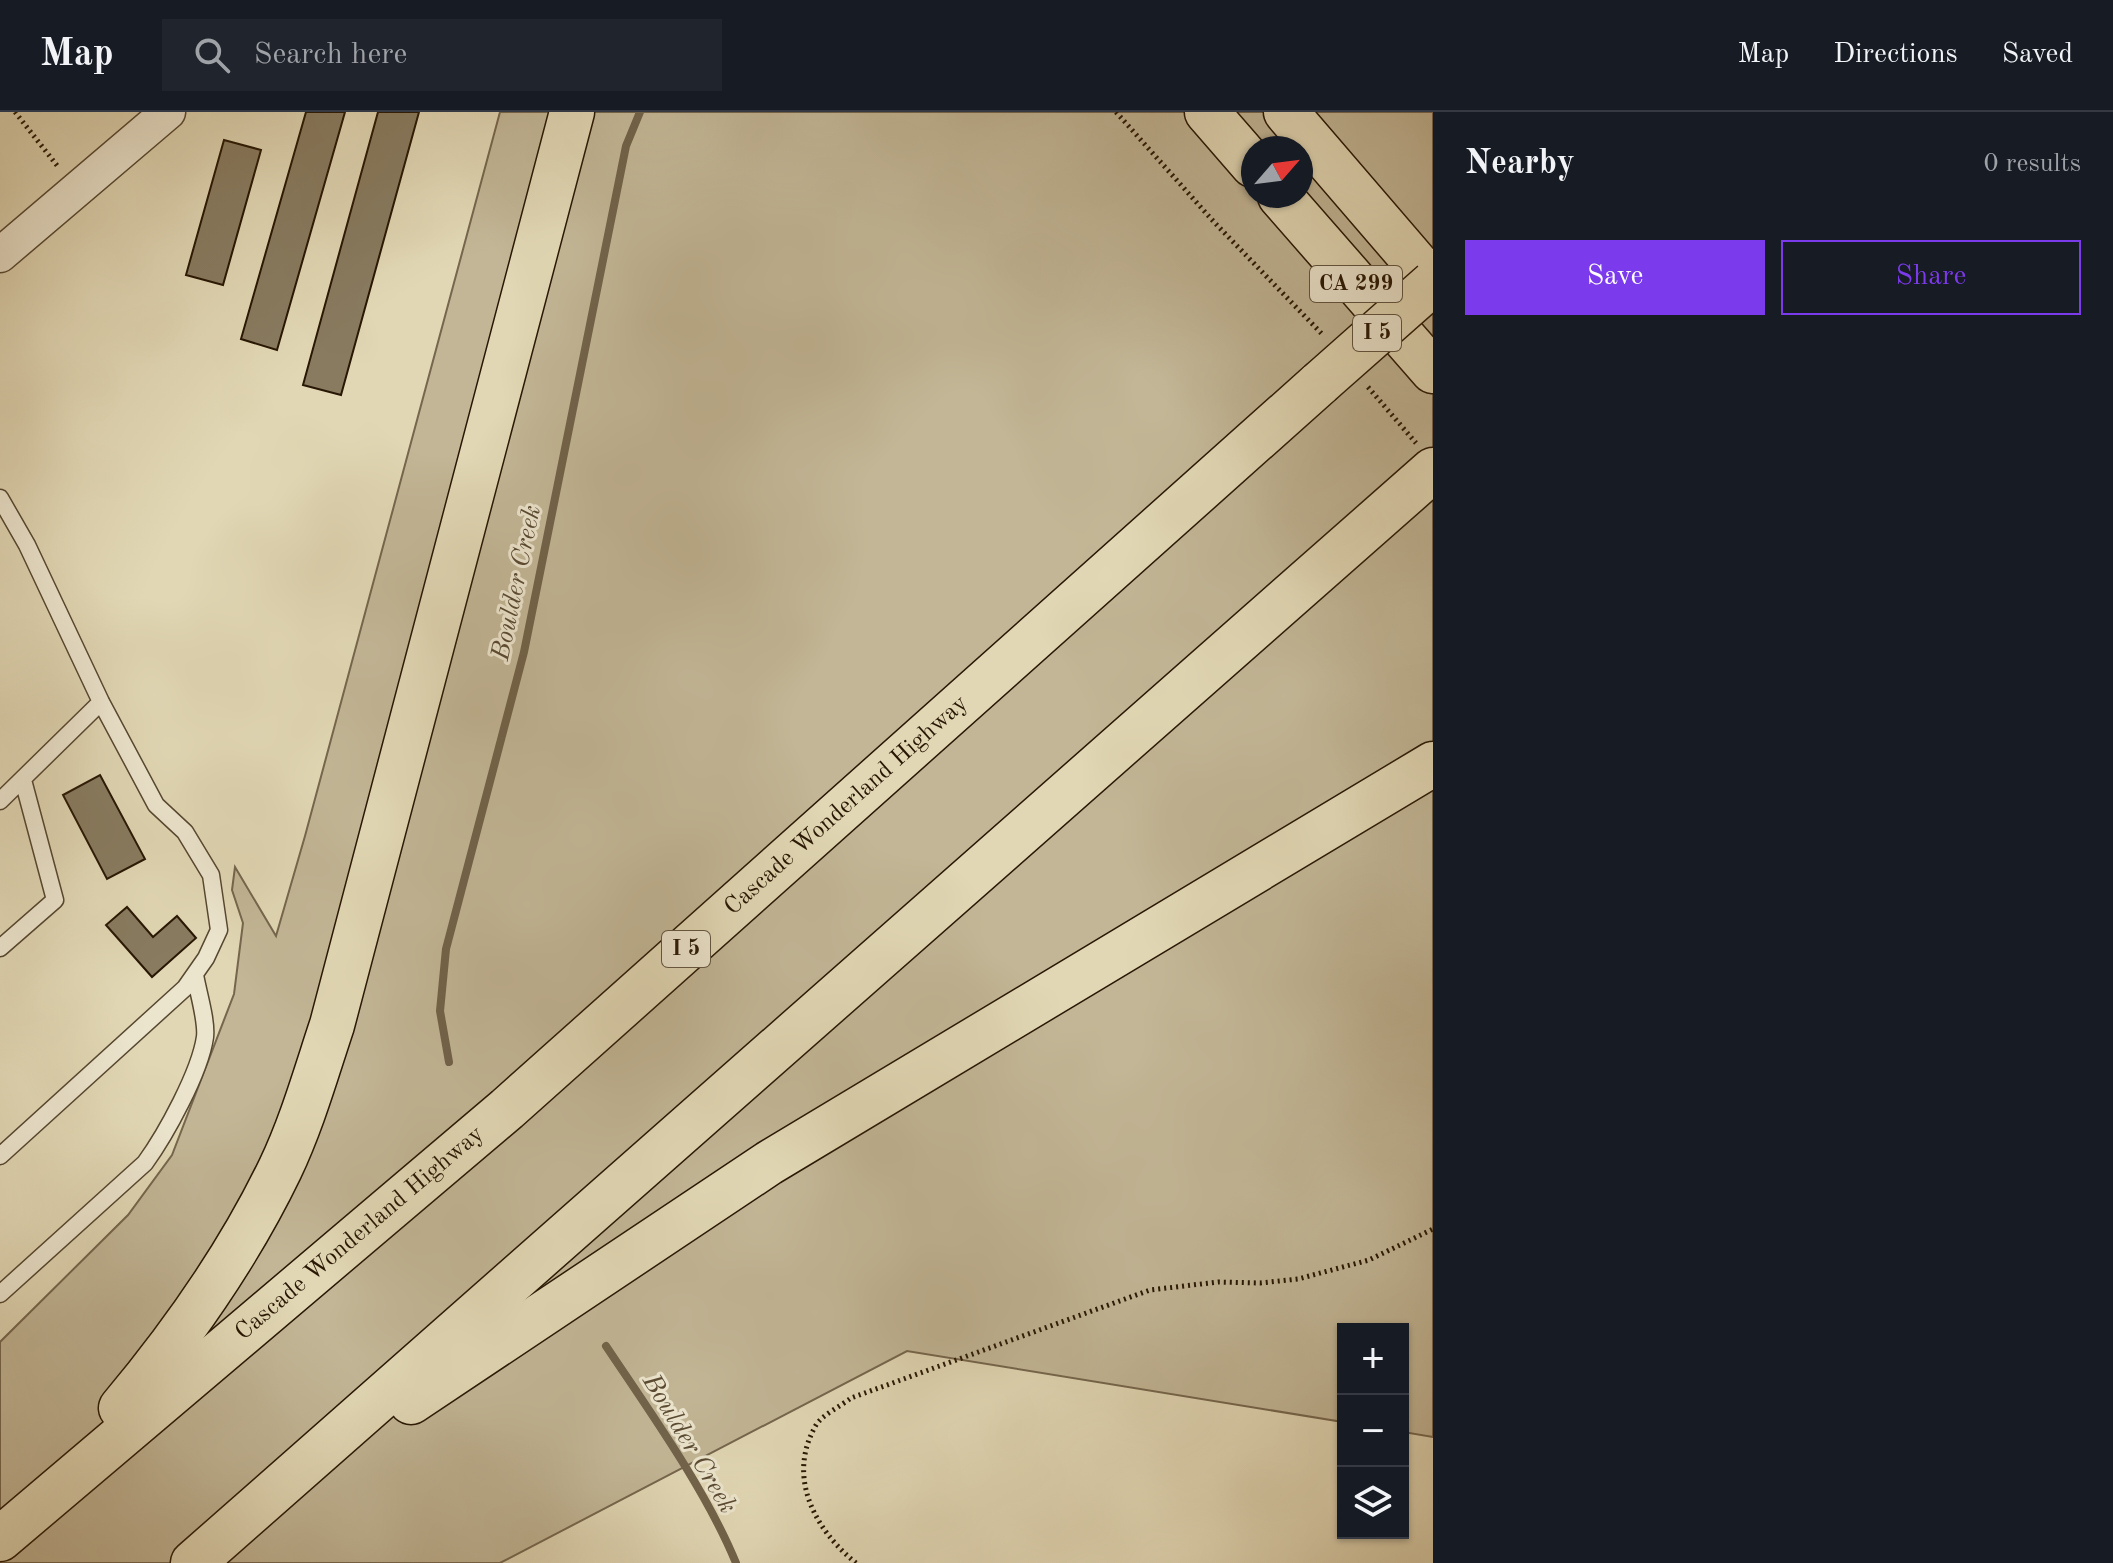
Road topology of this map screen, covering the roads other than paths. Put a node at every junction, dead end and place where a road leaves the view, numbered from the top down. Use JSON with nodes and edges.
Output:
{"nodes":[{"id":1,"x":168,"y":112,"type":"edge"},
{"id":2,"x":572,"y":112,"type":"edge"},
{"id":3,"x":1207,"y":112,"type":"edge"},
{"id":4,"x":1286,"y":112,"type":"edge"},
{"id":5,"x":1241,"y":151,"type":"edge"},
{"id":6,"x":1290,"y":208,"type":"edge"},
{"id":7,"x":0,"y":255,"type":"edge"},
{"id":8,"x":1433,"y":283,"type":"edge"},
{"id":9,"x":1433,"y":371,"type":"edge"},
{"id":10,"x":1422,"y":470,"type":"edge"},
{"id":11,"x":0,"y":498,"type":"edge"},
{"id":12,"x":101,"y":702,"type":"junction"},
{"id":13,"x":1432,"y":764,"type":"edge"},
{"id":14,"x":23,"y":780,"type":"junction"},
{"id":15,"x":0,"y":801,"type":"edge"},
{"id":16,"x":0,"y":948,"type":"edge"},
{"id":17,"x":195,"y":975,"type":"junction"},
{"id":18,"x":0,"y":1156,"type":"edge"},
{"id":19,"x":0,"y":1294,"type":"edge"},
{"id":20,"x":266,"y":1499,"type":"junction"},
{"id":21,"x":41,"y":1502,"type":"junction"},
{"id":22,"x":0,"y":1539,"type":"edge"},
{"id":23,"x":193,"y":1563,"type":"edge"}],
"edges":[{"from":1,"to":7,"type":"street"},
{"from":2,"to":21,"type":"highway"},
{"from":3,"to":5,"type":"highway"},
{"from":4,"to":8,"type":"highway","number":"CA 299"},
{"from":6,"to":9,"type":"highway","number":"CA 299"},
{"from":8,"to":21,"type":"highway","name":"Cascade Wonderland Highway","number":"I 5","bridge":true},
{"from":10,"to":20,"type":"highway"},
{"from":11,"to":12,"type":"lane"},
{"from":12,"to":14,"type":"lane"},
{"from":12,"to":17,"type":"lane"},
{"from":13,"to":20,"type":"highway"},
{"from":14,"to":15,"type":"lane"},
{"from":14,"to":16,"type":"lane"},
{"from":17,"to":18,"type":"lane"},
{"from":17,"to":19,"type":"lane"},
{"from":20,"to":23,"type":"highway"},
{"from":21,"to":22,"type":"highway","name":"Cascade Wonderland Highway","number":"I 5"}]}
